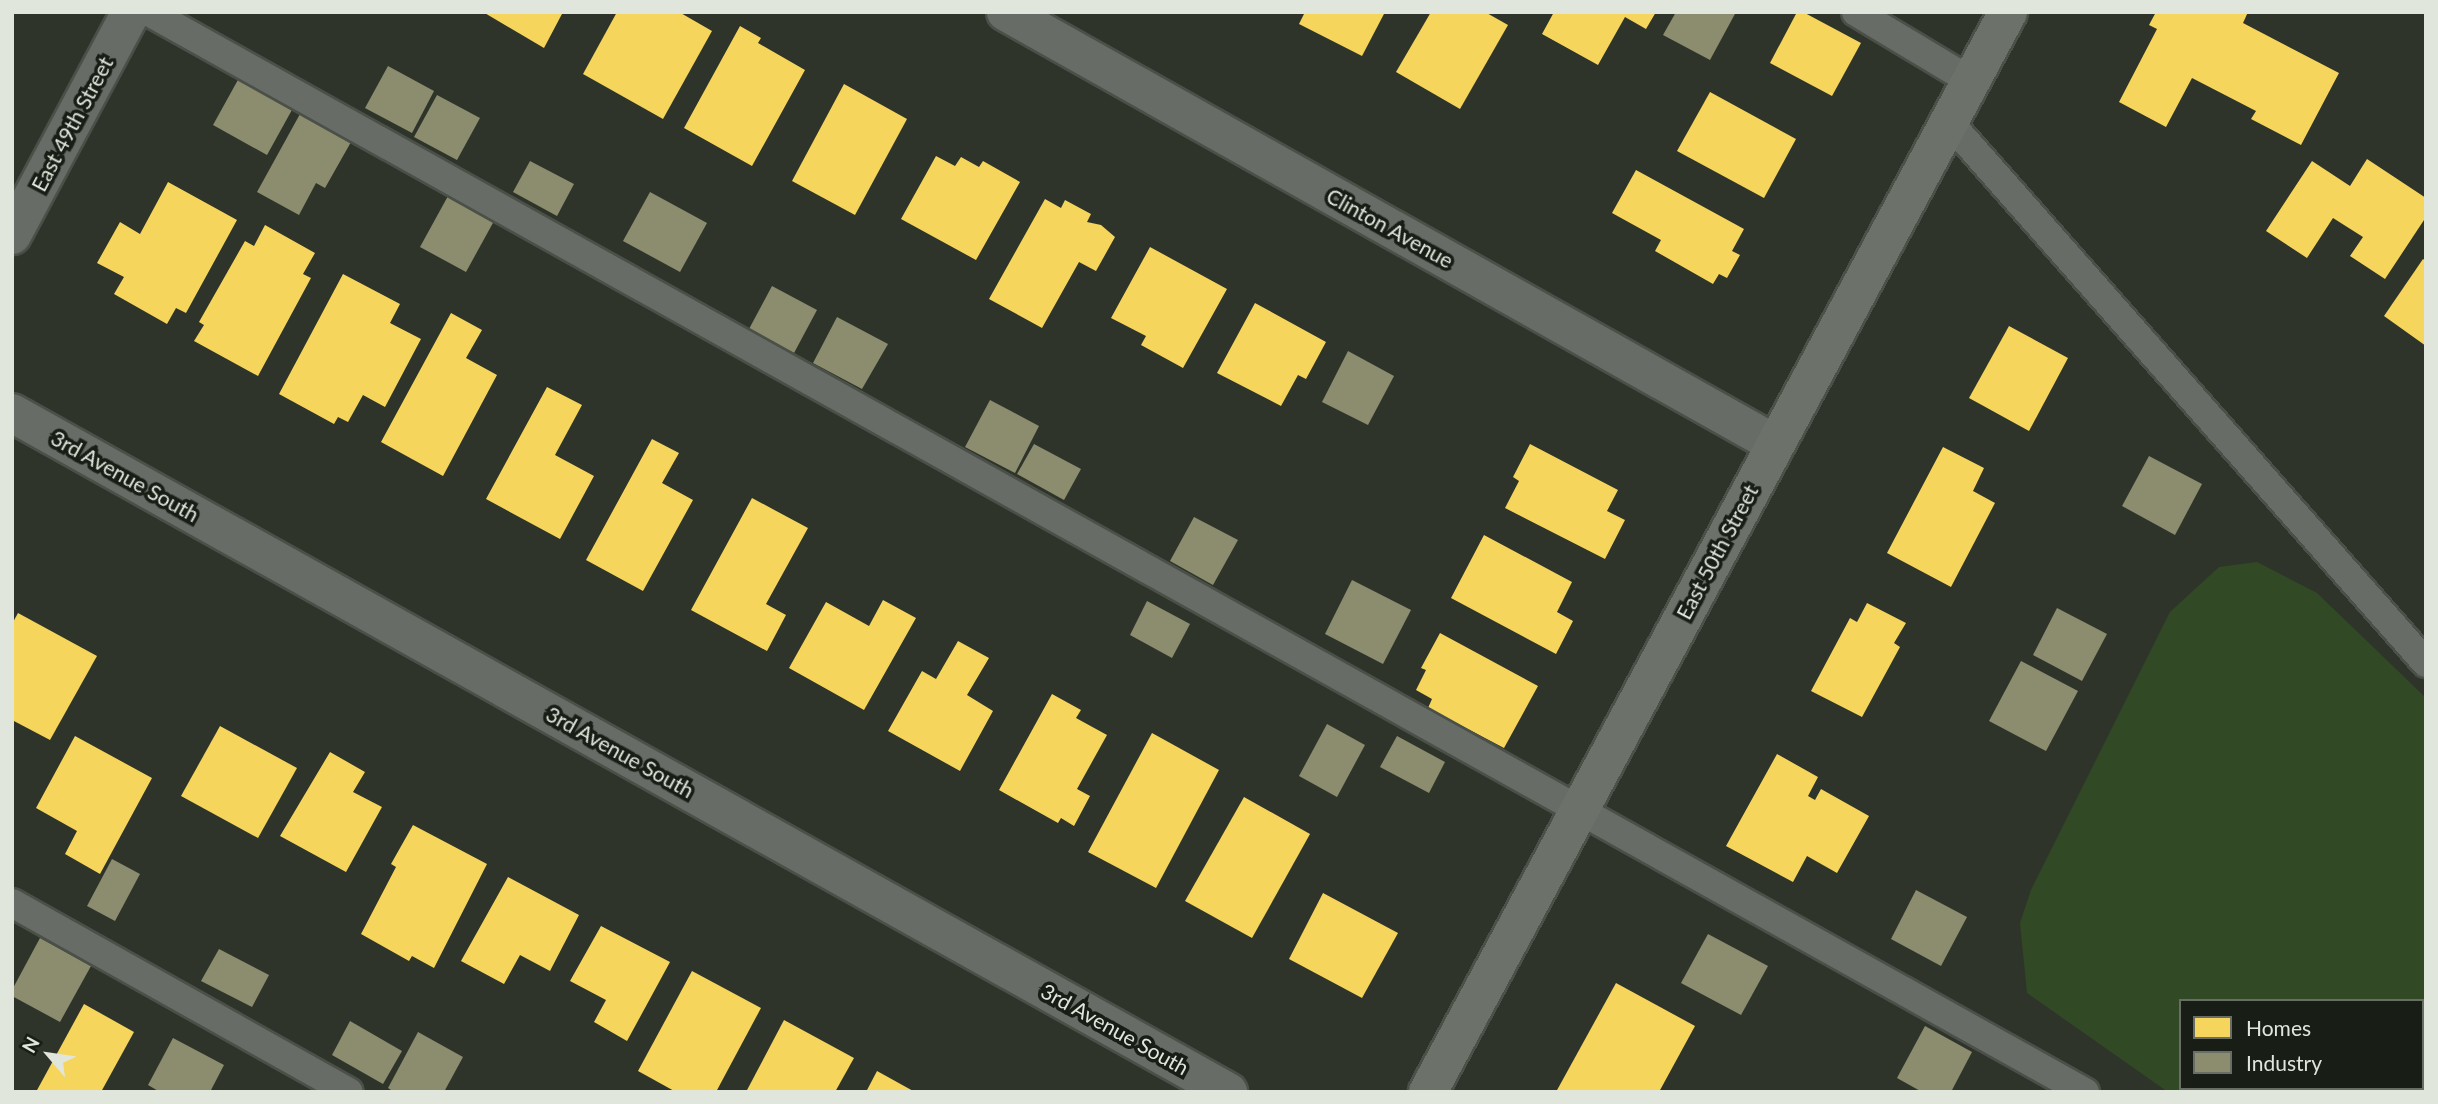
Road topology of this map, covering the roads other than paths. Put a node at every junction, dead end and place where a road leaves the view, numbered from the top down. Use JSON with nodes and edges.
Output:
{"nodes":[{"id":1,"x":131,"y":12,"type":"edge"},
{"id":2,"x":149,"y":12,"type":"edge"},
{"id":3,"x":1006,"y":12,"type":"edge"},
{"id":4,"x":1856,"y":12,"type":"edge"},
{"id":5,"x":2008,"y":12,"type":"edge"},
{"id":6,"x":1971,"y":81,"type":"junction"},
{"id":7,"x":1949,"y":122,"type":"junction"},
{"id":8,"x":12,"y":235,"type":"edge"},
{"id":9,"x":12,"y":413,"type":"edge"},
{"id":10,"x":1775,"y":444,"type":"junction"},
{"id":11,"x":2426,"y":663,"type":"edge"},
{"id":12,"x":1579,"y":812,"type":"junction"},
{"id":13,"x":12,"y":903,"type":"edge"},
{"id":14,"x":349,"y":1092,"type":"edge"},
{"id":15,"x":1228,"y":1092,"type":"edge"},
{"id":16,"x":1428,"y":1092,"type":"edge"},
{"id":17,"x":2084,"y":1092,"type":"edge"}],
"edges":[{"from":1,"to":8,"type":"street","name":"East 49th Street"},
{"from":2,"to":12,"type":"lane"},
{"from":3,"to":10,"type":"street","name":"Clinton Avenue"},
{"from":4,"to":6,"type":"lane"},
{"from":5,"to":6,"type":"street","name":"East 50th Street"},
{"from":6,"to":7,"type":"street","name":"East 50th Street"},
{"from":7,"to":10,"type":"street","name":"East 50th Street"},
{"from":7,"to":11,"type":"lane"},
{"from":9,"to":15,"type":"street","name":"3rd Avenue South"},
{"from":10,"to":12,"type":"street","name":"East 50th Street"},
{"from":12,"to":16,"type":"street","name":"East 50th Street"},
{"from":12,"to":17,"type":"lane"},
{"from":13,"to":14,"type":"lane"}]}
